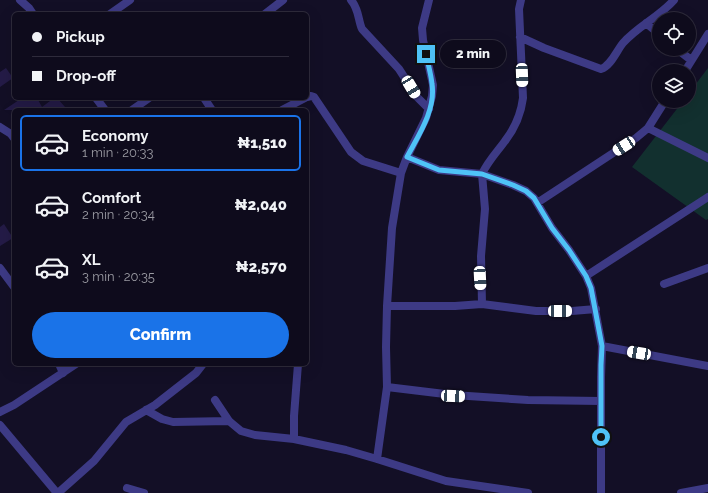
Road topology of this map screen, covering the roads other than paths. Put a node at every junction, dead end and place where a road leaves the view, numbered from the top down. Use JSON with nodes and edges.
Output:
{"nodes":[{"id":1,"x":20,"y":0,"type":"edge"},
{"id":2,"x":130,"y":0,"type":"edge"},
{"id":3,"x":283,"y":0,"type":"edge"},
{"id":4,"x":352,"y":0,"type":"edge"},
{"id":5,"x":430,"y":0,"type":"edge"},
{"id":6,"x":521,"y":0,"type":"edge"},
{"id":7,"x":674,"y":0,"type":"edge"},
{"id":8,"x":32,"y":12,"type":"edge"},
{"id":9,"x":113,"y":12,"type":"edge"},
{"id":10,"x":268,"y":12,"type":"edge"},
{"id":11,"x":646,"y":23,"type":"junction"},
{"id":12,"x":652,"y":28,"type":"edge"},
{"id":13,"x":708,"y":34,"type":"edge"},
{"id":14,"x":520,"y":37,"type":"junction"},
{"id":15,"x":686,"y":56,"type":"edge"},
{"id":16,"x":691,"y":60,"type":"junction"},
{"id":17,"x":688,"y":64,"type":"edge"},
{"id":18,"x":309,"y":96,"type":"edge"},
{"id":19,"x":146,"y":100,"type":"edge"},
{"id":20,"x":300,"y":100,"type":"edge"},
{"id":21,"x":135,"y":108,"type":"edge"},
{"id":22,"x":286,"y":108,"type":"edge"},
{"id":23,"x":661,"y":108,"type":"edge"},
{"id":24,"x":429,"y":109,"type":"junction"},
{"id":25,"x":0,"y":120,"type":"edge"},
{"id":26,"x":2,"y":128,"type":"edge"},
{"id":27,"x":648,"y":128,"type":"junction"},
{"id":28,"x":12,"y":136,"type":"edge"},
{"id":29,"x":407,"y":157,"type":"junction"},
{"id":30,"x":708,"y":158,"type":"edge"},
{"id":31,"x":401,"y":173,"type":"junction"},
{"id":32,"x":482,"y":174,"type":"junction"},
{"id":33,"x":708,"y":197,"type":"edge"},
{"id":34,"x":537,"y":203,"type":"junction"},
{"id":35,"x":0,"y":268,"type":"edge"},
{"id":36,"x":708,"y":268,"type":"edge"},
{"id":37,"x":586,"y":276,"type":"junction"},
{"id":38,"x":12,"y":284,"type":"edge"},
{"id":39,"x":664,"y":284,"type":"dead end"},
{"id":40,"x":482,"y":304,"type":"junction"},
{"id":41,"x":387,"y":306,"type":"junction"},
{"id":42,"x":596,"y":309,"type":"junction"},
{"id":43,"x":602,"y":346,"type":"junction"},
{"id":44,"x":60,"y":366,"type":"edge"},
{"id":45,"x":73,"y":366,"type":"edge"},
{"id":46,"x":201,"y":366,"type":"edge"},
{"id":47,"x":298,"y":366,"type":"edge"},
{"id":48,"x":708,"y":366,"type":"edge"},
{"id":49,"x":63,"y":373,"type":"junction"},
{"id":50,"x":387,"y":388,"type":"junction"},
{"id":51,"x":215,"y":400,"type":"dead end"},
{"id":52,"x":601,"y":402,"type":"junction"},
{"id":53,"x":146,"y":410,"type":"junction"},
{"id":54,"x":0,"y":412,"type":"edge"},
{"id":55,"x":229,"y":422,"type":"junction"},
{"id":56,"x":0,"y":425,"type":"edge"},
{"id":57,"x":294,"y":439,"type":"junction"},
{"id":58,"x":377,"y":459,"type":"junction"},
{"id":59,"x":127,"y":488,"type":"dead end"},
{"id":60,"x":708,"y":488,"type":"edge"},
{"id":61,"x":57,"y":493,"type":"edge"},
{"id":62,"x":144,"y":493,"type":"edge"},
{"id":63,"x":527,"y":493,"type":"edge"},
{"id":64,"x":601,"y":493,"type":"edge"},
{"id":65,"x":681,"y":493,"type":"edge"}],
"edges":[{"from":1,"to":8,"type":"street"},
{"from":2,"to":9,"type":"street"},
{"from":3,"to":10,"type":"street"},
{"from":4,"to":24,"type":"street"},
{"from":5,"to":24,"type":"street"},
{"from":6,"to":14,"type":"street"},
{"from":7,"to":11,"type":"street"},
{"from":11,"to":12,"type":"street"},
{"from":11,"to":14,"type":"street"},
{"from":13,"to":16,"type":"street"},
{"from":14,"to":32,"type":"street"},
{"from":15,"to":16,"type":"street"},
{"from":16,"to":17,"type":"street"},
{"from":18,"to":31,"type":"street"},
{"from":19,"to":21,"type":"street"},
{"from":20,"to":22,"type":"street"},
{"from":23,"to":27,"type":"street"},
{"from":24,"to":29,"type":"street"},
{"from":25,"to":26,"type":"street"},
{"from":26,"to":28,"type":"street"},
{"from":27,"to":30,"type":"street"},
{"from":27,"to":34,"type":"street"},
{"from":29,"to":31,"type":"street"},
{"from":29,"to":32,"type":"street"},
{"from":31,"to":41,"type":"street"},
{"from":32,"to":34,"type":"street"},
{"from":32,"to":40,"type":"street"},
{"from":33,"to":37,"type":"street"},
{"from":34,"to":37,"type":"street"},
{"from":35,"to":38,"type":"street"},
{"from":36,"to":39,"type":"street"},
{"from":37,"to":42,"type":"street"},
{"from":40,"to":41,"type":"street"},
{"from":40,"to":42,"type":"street"},
{"from":41,"to":50,"type":"street"},
{"from":42,"to":43,"type":"street"},
{"from":43,"to":48,"type":"street"},
{"from":43,"to":52,"type":"street"},
{"from":44,"to":49,"type":"street"},
{"from":45,"to":49,"type":"street"},
{"from":46,"to":53,"type":"street"},
{"from":47,"to":57,"type":"street"},
{"from":49,"to":54,"type":"street"},
{"from":50,"to":52,"type":"street"},
{"from":50,"to":58,"type":"street"},
{"from":51,"to":55,"type":"street"},
{"from":52,"to":64,"type":"street"},
{"from":53,"to":55,"type":"street"},
{"from":53,"to":61,"type":"street"},
{"from":55,"to":57,"type":"street"},
{"from":56,"to":61,"type":"street"},
{"from":57,"to":58,"type":"street"},
{"from":58,"to":63,"type":"street"},
{"from":59,"to":62,"type":"street"},
{"from":60,"to":65,"type":"street"}]}
